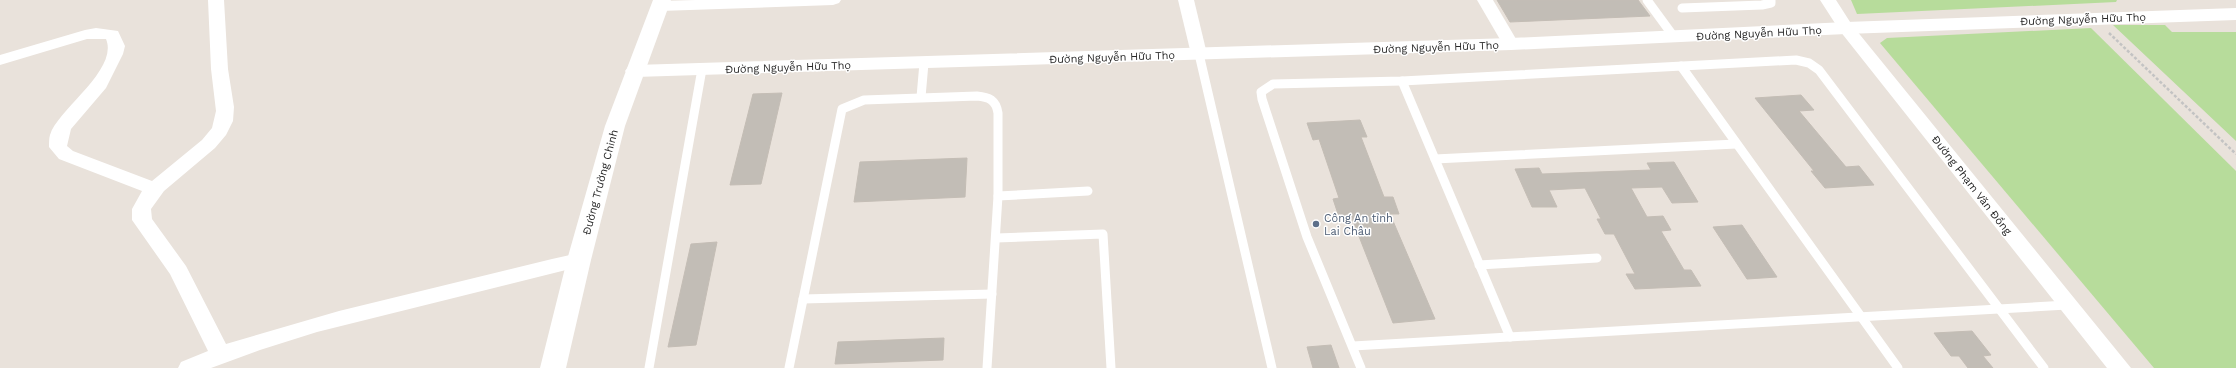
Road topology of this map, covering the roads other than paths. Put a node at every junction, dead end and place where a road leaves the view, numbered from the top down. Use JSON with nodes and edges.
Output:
{"nodes":[{"id":1,"x":216,"y":0,"type":"edge"},
{"id":2,"x":833,"y":0,"type":"edge"},
{"id":3,"x":1186,"y":0,"type":"edge"},
{"id":4,"x":1485,"y":0,"type":"edge"},
{"id":5,"x":1647,"y":0,"type":"edge"},
{"id":6,"x":1771,"y":0,"type":"edge"},
{"id":7,"x":1828,"y":0,"type":"edge"},
{"id":8,"x":661,"y":3,"type":"edge"},
{"id":9,"x":1682,"y":8,"type":"dead end"},
{"id":10,"x":2236,"y":14,"type":"edge"},
{"id":11,"x":1846,"y":28,"type":"junction"},
{"id":12,"x":1674,"y":37,"type":"junction"},
{"id":13,"x":1511,"y":44,"type":"junction"},
{"id":14,"x":1199,"y":54,"type":"junction"},
{"id":15,"x":0,"y":60,"type":"edge"},
{"id":16,"x":924,"y":63,"type":"junction"},
{"id":17,"x":1681,"y":66,"type":"junction"},
{"id":18,"x":702,"y":69,"type":"junction"},
{"id":19,"x":635,"y":71,"type":"junction"},
{"id":20,"x":1402,"y":81,"type":"junction"},
{"id":21,"x":921,"y":97,"type":"junction"},
{"id":22,"x":1736,"y":144,"type":"junction"},
{"id":23,"x":1435,"y":159,"type":"junction"},
{"id":24,"x":154,"y":189,"type":"junction"},
{"id":25,"x":1088,"y":191,"type":"dead end"},
{"id":26,"x":998,"y":196,"type":"junction"},
{"id":27,"x":996,"y":238,"type":"junction"},
{"id":28,"x":1597,"y":258,"type":"dead end"},
{"id":29,"x":579,"y":260,"type":"junction"},
{"id":30,"x":1480,"y":265,"type":"junction"},
{"id":31,"x":992,"y":294,"type":"junction"},
{"id":32,"x":803,"y":299,"type":"junction"},
{"id":33,"x":2067,"y":305,"type":"junction"},
{"id":34,"x":1999,"y":309,"type":"junction"},
{"id":35,"x":1861,"y":317,"type":"junction"},
{"id":36,"x":1510,"y":337,"type":"junction"},
{"id":37,"x":1352,"y":346,"type":"junction"},
{"id":38,"x":220,"y":354,"type":"junction"},
{"id":39,"x":189,"y":368,"type":"edge"},
{"id":40,"x":553,"y":368,"type":"edge"},
{"id":41,"x":649,"y":368,"type":"edge"},
{"id":42,"x":789,"y":368,"type":"edge"},
{"id":43,"x":987,"y":368,"type":"edge"},
{"id":44,"x":1111,"y":368,"type":"edge"},
{"id":45,"x":1272,"y":368,"type":"edge"},
{"id":46,"x":1361,"y":368,"type":"edge"},
{"id":47,"x":1898,"y":368,"type":"edge"},
{"id":48,"x":2044,"y":368,"type":"edge"},
{"id":49,"x":2120,"y":368,"type":"edge"}],
"edges":[{"from":1,"to":24,"type":"street"},
{"from":2,"to":8,"type":"street"},
{"from":3,"to":14,"type":"street"},
{"from":4,"to":13,"type":"street"},
{"from":5,"to":12,"type":"lane"},
{"from":6,"to":9,"type":"lane"},
{"from":7,"to":11,"type":"street","name":"Đường Phạm Văn Đồng"},
{"from":8,"to":19,"type":"street","name":"Đường Trường Chinh"},
{"from":10,"to":11,"type":"street","name":"Đường Nguyễn Hữu Thọ"},
{"from":11,"to":12,"type":"street","name":"Đường Nguyễn Hữu Thọ"},
{"from":11,"to":33,"type":"street","name":"Đường Phạm Văn Đồng"},
{"from":12,"to":13,"type":"street","name":"Đường Nguyễn Hữu Thọ"},
{"from":13,"to":14,"type":"street","name":"Đường Nguyễn Hữu Thọ"},
{"from":14,"to":16,"type":"street","name":"Đường Nguyễn Hữu Thọ"},
{"from":14,"to":45,"type":"lane"},
{"from":15,"to":24,"type":"street"},
{"from":16,"to":18,"type":"street","name":"Đường Nguyễn Hữu Thọ"},
{"from":16,"to":21,"type":"lane"},
{"from":17,"to":20,"type":"lane"},
{"from":17,"to":22,"type":"lane"},
{"from":17,"to":34,"type":"lane"},
{"from":18,"to":19,"type":"street","name":"Đường Nguyễn Hữu Thọ"},
{"from":18,"to":41,"type":"lane"},
{"from":19,"to":29,"type":"street","name":"Đường Trường Chinh"},
{"from":20,"to":23,"type":"lane"},
{"from":20,"to":37,"type":"lane"},
{"from":21,"to":26,"type":"lane"},
{"from":21,"to":32,"type":"lane"},
{"from":22,"to":23,"type":"lane"},
{"from":22,"to":35,"type":"lane"},
{"from":23,"to":30,"type":"lane"},
{"from":24,"to":38,"type":"street"},
{"from":25,"to":26,"type":"lane"},
{"from":26,"to":27,"type":"lane"},
{"from":27,"to":31,"type":"lane"},
{"from":27,"to":44,"type":"lane"},
{"from":28,"to":30,"type":"lane"},
{"from":29,"to":38,"type":"street"},
{"from":29,"to":40,"type":"street","name":"Đường Trường Chinh"},
{"from":30,"to":36,"type":"lane"},
{"from":31,"to":32,"type":"lane"},
{"from":31,"to":43,"type":"lane"},
{"from":32,"to":42,"type":"lane"},
{"from":33,"to":34,"type":"lane"},
{"from":33,"to":49,"type":"street","name":"Đường Phạm Văn Đồng"},
{"from":34,"to":35,"type":"lane"},
{"from":34,"to":48,"type":"lane"},
{"from":35,"to":36,"type":"lane"},
{"from":35,"to":47,"type":"lane"},
{"from":36,"to":37,"type":"lane"},
{"from":37,"to":46,"type":"lane"},
{"from":38,"to":39,"type":"street"}]}
